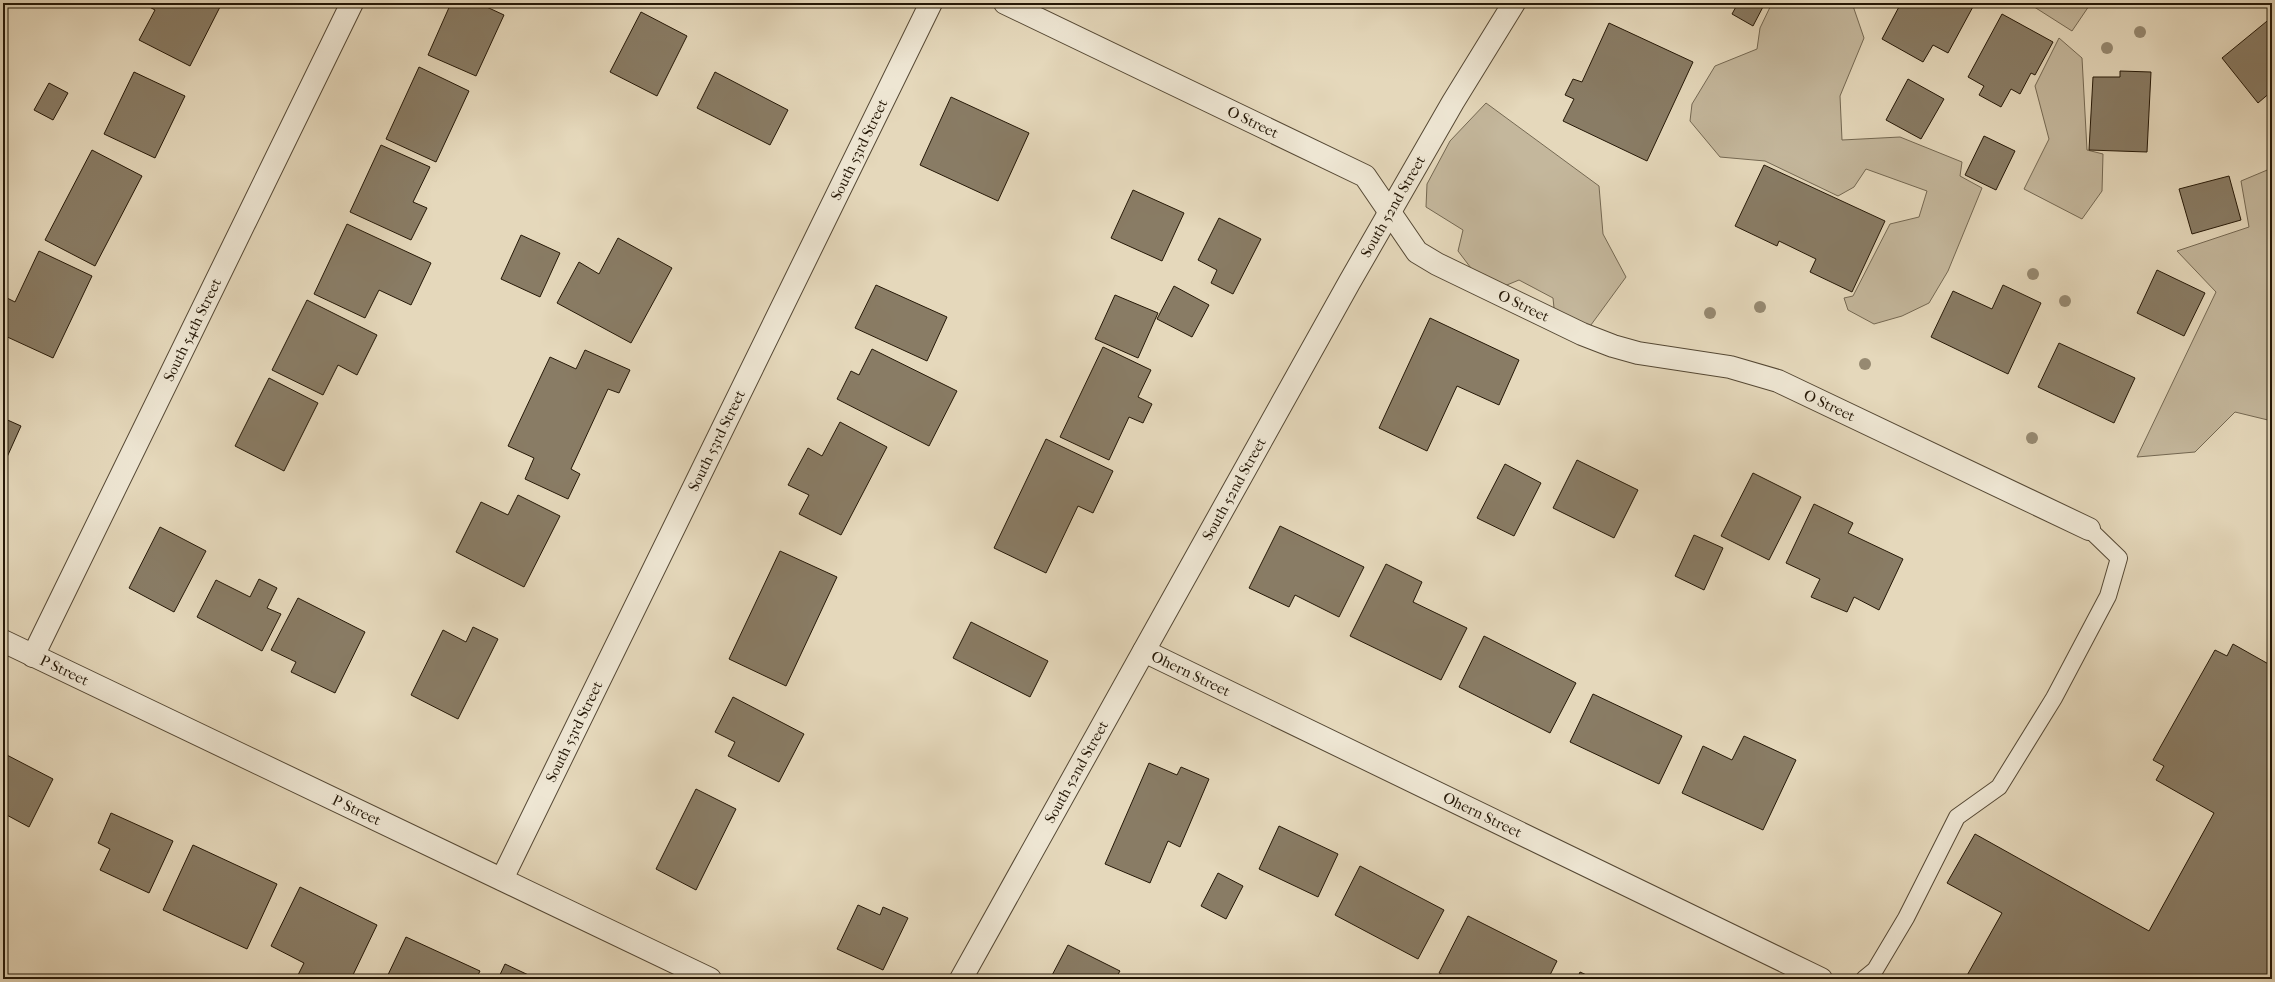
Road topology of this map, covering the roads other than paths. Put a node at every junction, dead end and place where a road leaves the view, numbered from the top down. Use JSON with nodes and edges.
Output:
{"nodes":[{"id":1,"x":352,"y":3,"type":"edge"},
{"id":2,"x":931,"y":3,"type":"edge"},
{"id":3,"x":1005,"y":3,"type":"edge"},
{"id":4,"x":1514,"y":3,"type":"edge"},
{"id":5,"x":1391,"y":213,"type":"junction"},
{"id":6,"x":2089,"y":529,"type":"joint"},
{"id":7,"x":3,"y":641,"type":"edge"},
{"id":8,"x":1144,"y":651,"type":"junction"},
{"id":9,"x":33,"y":656,"type":"junction"},
{"id":10,"x":502,"y":879,"type":"junction"},
{"id":11,"x":710,"y":979,"type":"edge"},
{"id":12,"x":960,"y":979,"type":"edge"},
{"id":13,"x":1821,"y":979,"type":"edge"},
{"id":14,"x":1864,"y":979,"type":"edge"}],
"edges":[{"from":1,"to":9,"type":"street","name":"South 54th Street"},
{"from":2,"to":10,"type":"street","name":"South 53rd Street"},
{"from":3,"to":5,"type":"street","name":"O Street"},
{"from":4,"to":5,"type":"street","name":"South 52nd Street"},
{"from":5,"to":6,"type":"street","name":"O Street"},
{"from":5,"to":8,"type":"street","name":"South 52nd Street"},
{"from":6,"to":14,"type":"lane"},
{"from":7,"to":9,"type":"street","name":"P Street"},
{"from":8,"to":12,"type":"street","name":"South 52nd Street"},
{"from":8,"to":13,"type":"street","name":"Ohern Street"},
{"from":9,"to":10,"type":"street","name":"P Street"},
{"from":10,"to":11,"type":"street","name":"P Street"}]}
